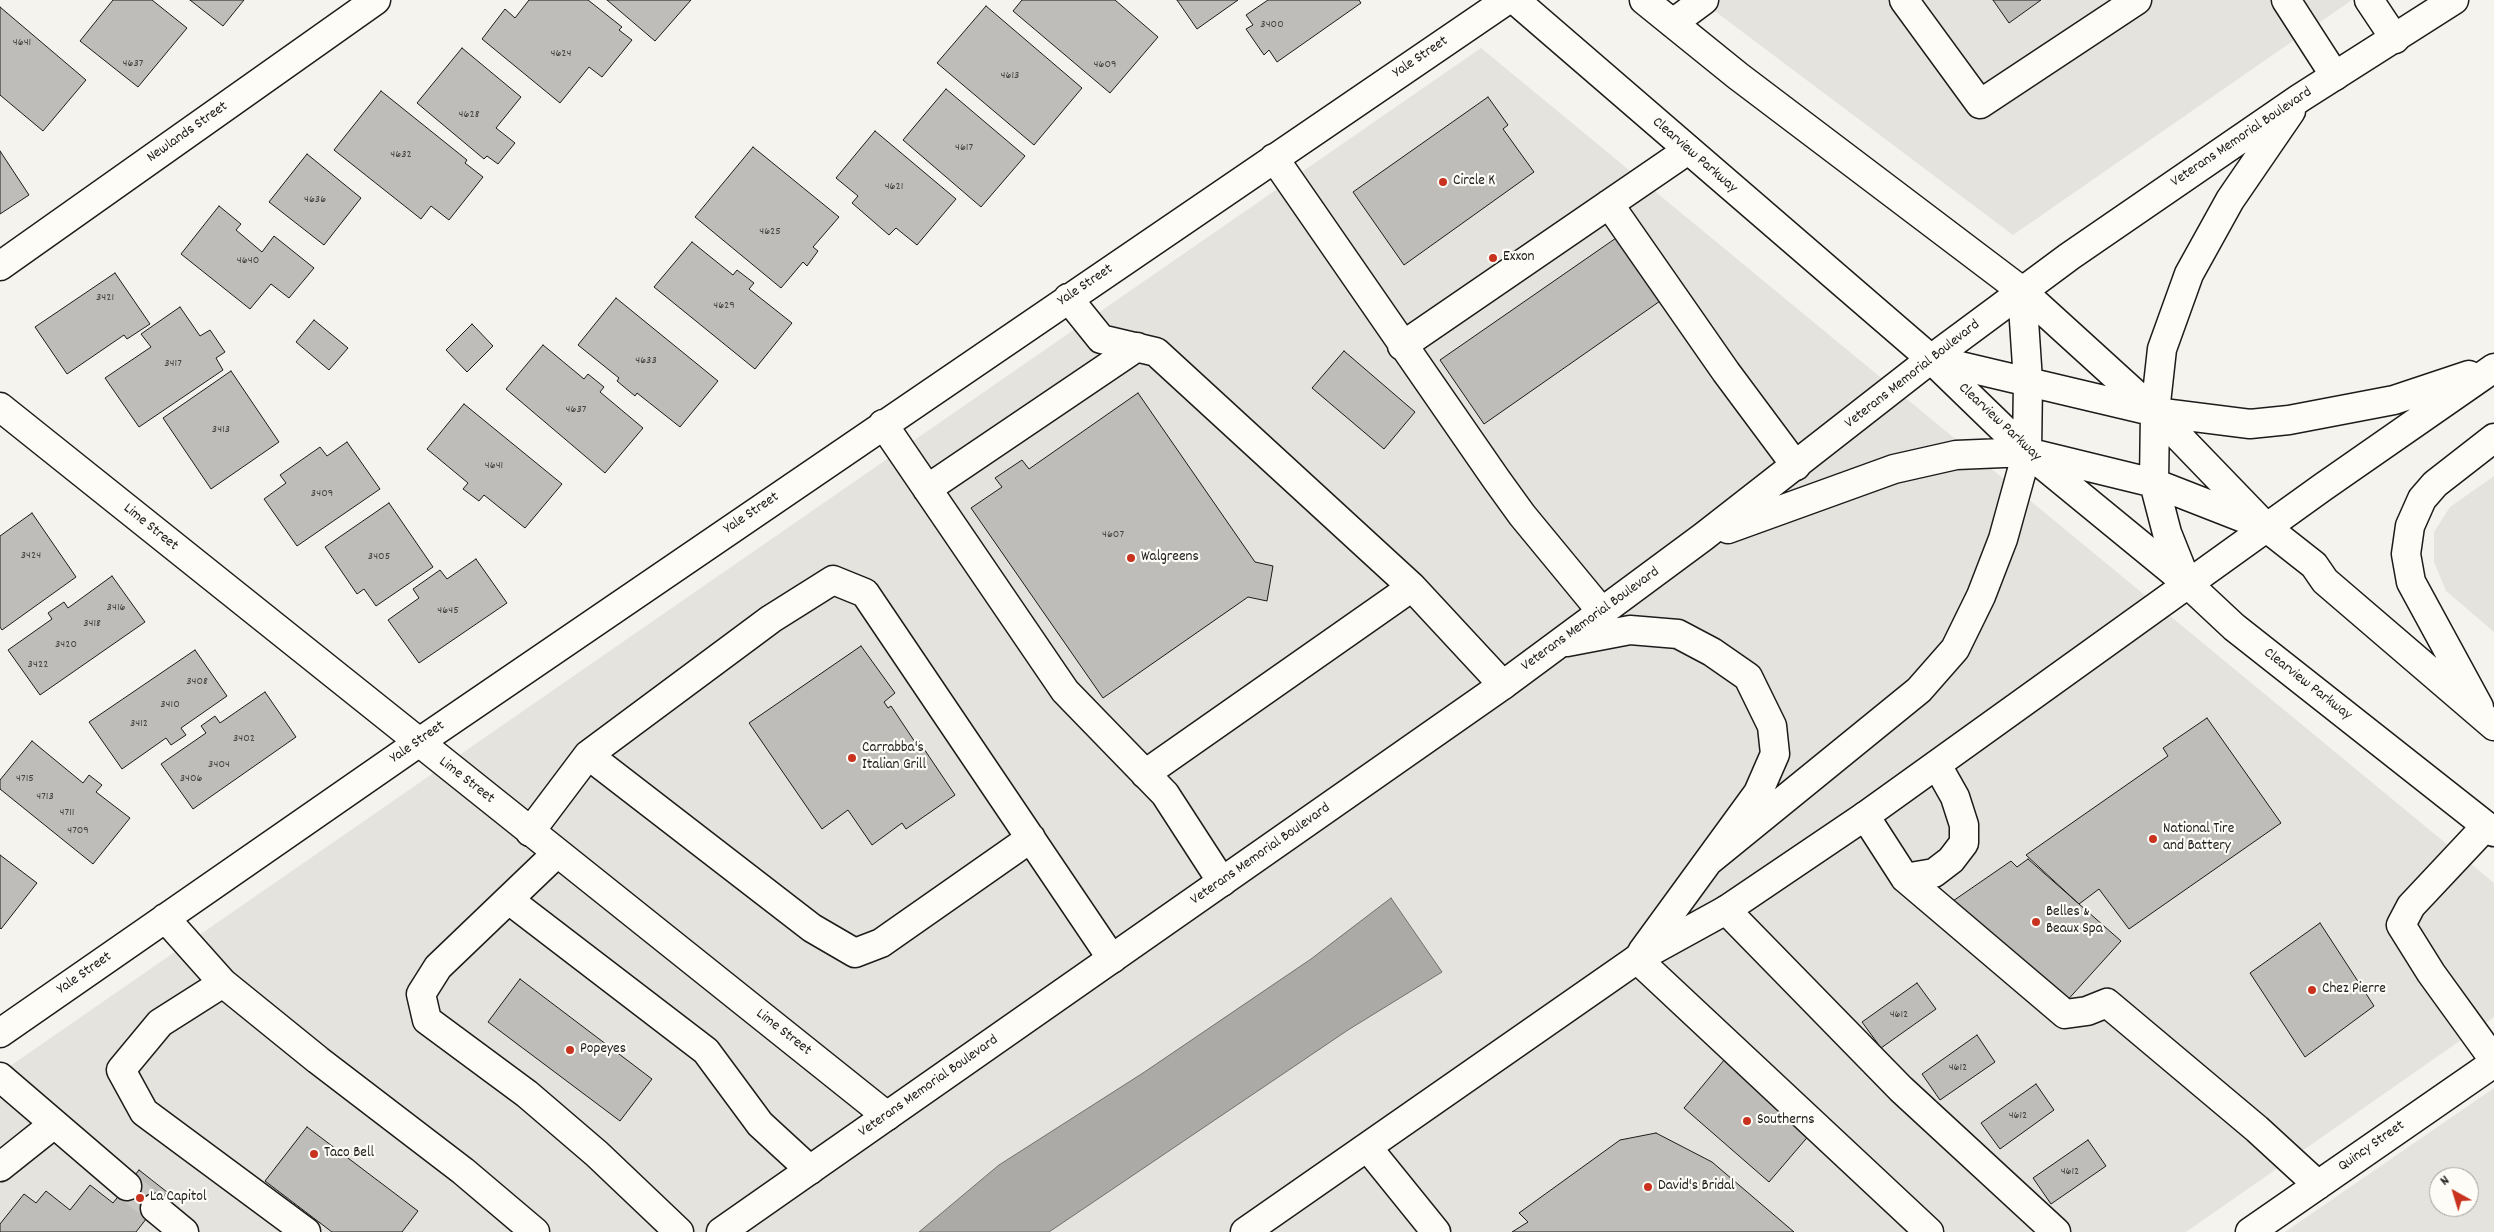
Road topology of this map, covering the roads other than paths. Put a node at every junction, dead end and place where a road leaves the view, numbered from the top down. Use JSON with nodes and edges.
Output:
{"nodes":[{"id":1,"x":376,"y":0,"type":"edge"},
{"id":2,"x":1507,"y":0,"type":"edge"},
{"id":3,"x":1515,"y":0,"type":"edge"},
{"id":4,"x":1644,"y":0,"type":"edge"},
{"id":5,"x":1704,"y":0,"type":"edge"},
{"id":6,"x":1904,"y":0,"type":"edge"},
{"id":7,"x":2137,"y":0,"type":"edge"},
{"id":8,"x":2286,"y":0,"type":"edge"},
{"id":9,"x":2369,"y":0,"type":"edge"},
{"id":10,"x":2454,"y":0,"type":"edge"},
{"id":11,"x":1673,"y":23,"type":"junction"},
{"id":12,"x":2396,"y":39,"type":"junction"},
{"id":13,"x":2335,"y":76,"type":"junction"},
{"id":14,"x":2300,"y":98,"type":"junction"},
{"id":15,"x":1688,"y":150,"type":"junction"},
{"id":16,"x":1274,"y":158,"type":"junction"},
{"id":17,"x":1609,"y":204,"type":"junction"},
{"id":18,"x":0,"y":266,"type":"edge"},
{"id":19,"x":2022,"y":291,"type":"junction"},
{"id":20,"x":1068,"y":298,"type":"junction"},
{"id":21,"x":1402,"y":346,"type":"junction"},
{"id":22,"x":1137,"y":347,"type":"junction"},
{"id":23,"x":1931,"y":359,"type":"junction"},
{"id":24,"x":2494,"y":367,"type":"edge"},
{"id":25,"x":2028,"y":381,"type":"junction"},
{"id":26,"x":0,"y":407,"type":"edge"},
{"id":27,"x":2155,"y":412,"type":"junction"},
{"id":28,"x":883,"y":424,"type":"junction"},
{"id":29,"x":2494,"y":438,"type":"edge"},
{"id":30,"x":2027,"y":452,"type":"junction"},
{"id":31,"x":1796,"y":466,"type":"junction"},
{"id":32,"x":2154,"y":483,"type":"junction"},
{"id":33,"x":927,"y":489,"type":"junction"},
{"id":34,"x":2267,"y":528,"type":"junction"},
{"id":35,"x":1703,"y":538,"type":"junction"},
{"id":36,"x":2188,"y":584,"type":"junction"},
{"id":37,"x":1412,"y":586,"type":"junction"},
{"id":38,"x":1602,"y":612,"type":"junction"},
{"id":39,"x":1558,"y":643,"type":"junction"},
{"id":40,"x":1503,"y":685,"type":"junction"},
{"id":41,"x":2491,"y":724,"type":"edge"},
{"id":42,"x":418,"y":742,"type":"junction"},
{"id":43,"x":588,"y":755,"type":"junction"},
{"id":44,"x":1937,"y":766,"type":"junction"},
{"id":45,"x":1145,"y":774,"type":"junction"},
{"id":46,"x":1865,"y":816,"type":"junction"},
{"id":47,"x":2490,"y":829,"type":"edge"},
{"id":48,"x":530,"y":832,"type":"junction"},
{"id":49,"x":1031,"y":838,"type":"junction"},
{"id":50,"x":557,"y":853,"type":"junction"},
{"id":51,"x":1710,"y":860,"type":"junction"},
{"id":52,"x":1905,"y":878,"type":"junction"},
{"id":53,"x":1222,"y":882,"type":"junction"},
{"id":54,"x":509,"y":900,"type":"junction"},
{"id":55,"x":1726,"y":910,"type":"junction"},
{"id":56,"x":165,"y":918,"type":"junction"},
{"id":57,"x":1112,"y":959,"type":"junction"},
{"id":58,"x":1637,"y":959,"type":"junction"},
{"id":59,"x":223,"y":983,"type":"junction"},
{"id":60,"x":0,"y":1033,"type":"edge"},
{"id":61,"x":2494,"y":1061,"type":"edge"},
{"id":62,"x":0,"y":1077,"type":"edge"},
{"id":63,"x":887,"y":1116,"type":"junction"},
{"id":64,"x":54,"y":1124,"type":"junction"},
{"id":65,"x":1368,"y":1148,"type":"junction"},
{"id":66,"x":0,"y":1167,"type":"edge"},
{"id":67,"x":810,"y":1170,"type":"junction"},
{"id":68,"x":2318,"y":1185,"type":"junction"},
{"id":69,"x":127,"y":1186,"type":"tunnel mouth"},
{"id":70,"x":154,"y":1208,"type":"tunnel mouth"},
{"id":71,"x":184,"y":1232,"type":"edge"},
{"id":72,"x":306,"y":1232,"type":"edge"},
{"id":73,"x":535,"y":1232,"type":"edge"},
{"id":74,"x":679,"y":1232,"type":"edge"},
{"id":75,"x":721,"y":1232,"type":"edge"},
{"id":76,"x":1245,"y":1232,"type":"edge"},
{"id":77,"x":1436,"y":1232,"type":"edge"},
{"id":78,"x":1929,"y":1232,"type":"edge"},
{"id":79,"x":2056,"y":1232,"type":"edge"},
{"id":80,"x":2250,"y":1232,"type":"edge"}],
"edges":[{"from":1,"to":18,"type":"main road","name":"Newlands Street"},
{"from":2,"to":16,"type":"main road","name":"Yale Street"},
{"from":3,"to":15,"type":"main road","name":"Clearview Parkway"},
{"from":4,"to":11,"type":"main road"},
{"from":5,"to":11,"type":"main road"},
{"from":6,"to":7,"type":"main road"},
{"from":8,"to":13,"type":"main road"},
{"from":9,"to":12,"type":"main road"},
{"from":10,"to":12,"type":"main road","name":"Veterans Memorial Boulevard"},
{"from":11,"to":19,"type":"main road"},
{"from":12,"to":13,"type":"main road","name":"Veterans Memorial Boulevard"},
{"from":13,"to":14,"type":"main road","name":"Veterans Memorial Boulevard"},
{"from":14,"to":19,"type":"main road","name":"Veterans Memorial Boulevard"},
{"from":14,"to":27,"type":"main road"},
{"from":15,"to":17,"type":"main road"},
{"from":15,"to":23,"type":"main road","name":"Clearview Parkway"},
{"from":16,"to":20,"type":"main road","name":"Yale Street"},
{"from":16,"to":21,"type":"main road"},
{"from":17,"to":21,"type":"main road"},
{"from":17,"to":31,"type":"main road"},
{"from":19,"to":23,"type":"main road","name":"Veterans Memorial Boulevard"},
{"from":19,"to":25,"type":"main road"},
{"from":19,"to":27,"type":"main road"},
{"from":20,"to":22,"type":"main road"},
{"from":20,"to":28,"type":"main road","name":"Yale Street"},
{"from":21,"to":38,"type":"main road"},
{"from":22,"to":33,"type":"main road"},
{"from":22,"to":37,"type":"main road"},
{"from":23,"to":25,"type":"main road"},
{"from":23,"to":30,"type":"main road","name":"Clearview Parkway"},
{"from":23,"to":31,"type":"main road","name":"Veterans Memorial Boulevard"},
{"from":24,"to":27,"type":"main road"},
{"from":24,"to":34,"type":"main road"},
{"from":25,"to":27,"type":"main road"},
{"from":25,"to":30,"type":"main road"},
{"from":26,"to":42,"type":"main road","name":"Lime Street"},
{"from":27,"to":32,"type":"main road"},
{"from":27,"to":34,"type":"main road"},
{"from":28,"to":33,"type":"main road"},
{"from":28,"to":42,"type":"main road","name":"Yale Street"},
{"from":29,"to":41,"type":"main road"},
{"from":30,"to":32,"type":"main road"},
{"from":30,"to":35,"type":"main road"},
{"from":30,"to":36,"type":"main road","name":"Clearview Parkway"},
{"from":30,"to":51,"type":"main road"},
{"from":31,"to":35,"type":"main road","name":"Veterans Memorial Boulevard"},
{"from":32,"to":34,"type":"main road"},
{"from":32,"to":36,"type":"main road"},
{"from":33,"to":45,"type":"main road"},
{"from":34,"to":36,"type":"main road"},
{"from":34,"to":41,"type":"main road"},
{"from":35,"to":38,"type":"main road","name":"Veterans Memorial Boulevard"},
{"from":36,"to":44,"type":"main road"},
{"from":36,"to":47,"type":"main road","name":"Clearview Parkway"},
{"from":37,"to":40,"type":"main road"},
{"from":37,"to":45,"type":"main road"},
{"from":38,"to":39,"type":"main road","name":"Veterans Memorial Boulevard"},
{"from":39,"to":40,"type":"main road","name":"Veterans Memorial Boulevard"},
{"from":39,"to":51,"type":"main road"},
{"from":40,"to":53,"type":"main road","name":"Veterans Memorial Boulevard"},
{"from":42,"to":48,"type":"main road","name":"Lime Street"},
{"from":42,"to":56,"type":"main road","name":"Yale Street"},
{"from":43,"to":48,"type":"main road"},
{"from":43,"to":49,"type":"main road"},
{"from":43,"to":49,"type":"main road"},
{"from":44,"to":46,"type":"main road"},
{"from":44,"to":52,"type":"main road"},
{"from":45,"to":53,"type":"main road"},
{"from":46,"to":52,"type":"main road"},
{"from":46,"to":55,"type":"main road"},
{"from":47,"to":61,"type":"main road"},
{"from":48,"to":50,"type":"main road","name":"Lime Street"},
{"from":49,"to":57,"type":"main road"},
{"from":50,"to":54,"type":"main road"},
{"from":50,"to":63,"type":"main road","name":"Lime Street"},
{"from":51,"to":58,"type":"main road"},
{"from":52,"to":68,"type":"main road"},
{"from":53,"to":57,"type":"main road","name":"Veterans Memorial Boulevard"},
{"from":54,"to":67,"type":"main road"},
{"from":54,"to":74,"type":"main road"},
{"from":55,"to":58,"type":"main road"},
{"from":55,"to":79,"type":"main road"},
{"from":56,"to":59,"type":"main road"},
{"from":56,"to":60,"type":"main road","name":"Yale Street"},
{"from":57,"to":63,"type":"main road","name":"Veterans Memorial Boulevard"},
{"from":58,"to":65,"type":"main road"},
{"from":58,"to":78,"type":"main road"},
{"from":59,"to":72,"type":"main road"},
{"from":59,"to":73,"type":"main road"},
{"from":61,"to":68,"type":"main road","name":"Quincy Street"},
{"from":62,"to":64,"type":"main road"},
{"from":63,"to":67,"type":"main road","name":"Veterans Memorial Boulevard"},
{"from":64,"to":66,"type":"main road"},
{"from":64,"to":69,"type":"main road"},
{"from":65,"to":76,"type":"main road"},
{"from":65,"to":77,"type":"main road"},
{"from":67,"to":75,"type":"main road","name":"Veterans Memorial Boulevard"},
{"from":68,"to":80,"type":"main road","name":"Quincy Street"},
{"from":70,"to":71,"type":"main road"}]}
